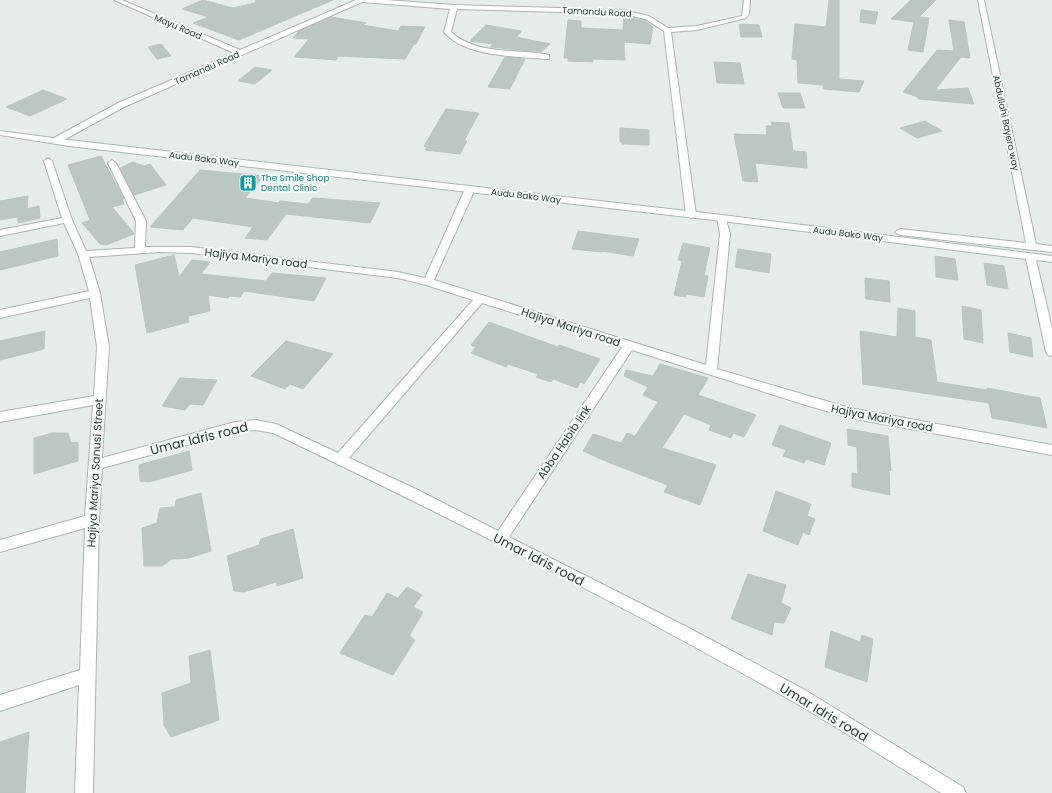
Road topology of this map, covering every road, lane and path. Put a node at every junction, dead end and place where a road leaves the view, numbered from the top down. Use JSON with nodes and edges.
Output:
{"nodes":[{"id":1,"x":117,"y":0,"type":"edge"},
{"id":2,"x":361,"y":0,"type":"edge"},
{"id":3,"x":747,"y":0,"type":"edge"},
{"id":4,"x":981,"y":0,"type":"edge"},
{"id":5,"x":454,"y":7,"type":"junction"},
{"id":6,"x":667,"y":30,"type":"junction"},
{"id":7,"x":240,"y":53,"type":"junction"},
{"id":8,"x":546,"y":57,"type":"dead end"},
{"id":9,"x":0,"y":126,"type":"edge"},
{"id":10,"x":0,"y":132,"type":"edge"},
{"id":11,"x":59,"y":139,"type":"junction"},
{"id":12,"x":48,"y":161,"type":"dead end"},
{"id":13,"x":112,"y":163,"type":"dead end"},
{"id":14,"x":470,"y":189,"type":"junction"},
{"id":15,"x":691,"y":212,"type":"junction"},
{"id":16,"x":722,"y":218,"type":"junction"},
{"id":17,"x":68,"y":220,"type":"junction"},
{"id":18,"x":0,"y":233,"type":"edge"},
{"id":19,"x":1052,"y":249,"type":"edge"},
{"id":20,"x":140,"y":250,"type":"junction"},
{"id":21,"x":1031,"y":251,"type":"junction"},
{"id":22,"x":83,"y":254,"type":"junction"},
{"id":23,"x":1052,"y":258,"type":"edge"},
{"id":24,"x":428,"y":282,"type":"junction"},
{"id":25,"x":95,"y":293,"type":"junction"},
{"id":26,"x":480,"y":298,"type":"junction"},
{"id":27,"x":0,"y":314,"type":"edge"},
{"id":28,"x":629,"y":345,"type":"junction"},
{"id":29,"x":1052,"y":352,"type":"edge"},
{"id":30,"x":711,"y":371,"type":"junction"},
{"id":31,"x":100,"y":399,"type":"junction"},
{"id":32,"x":0,"y":417,"type":"edge"},
{"id":33,"x":1052,"y":450,"type":"edge"},
{"id":34,"x":340,"y":459,"type":"junction"},
{"id":35,"x":95,"y":465,"type":"junction"},
{"id":36,"x":92,"y":520,"type":"junction"},
{"id":37,"x":500,"y":539,"type":"junction"},
{"id":38,"x":0,"y":546,"type":"edge"},
{"id":39,"x":87,"y":675,"type":"junction"},
{"id":40,"x":0,"y":703,"type":"edge"},
{"id":41,"x":84,"y":793,"type":"edge"},
{"id":42,"x":957,"y":793,"type":"edge"}],
"edges":[{"from":1,"to":7,"type":"street","name":"Mayu Road"},
{"from":2,"to":5,"type":"street","name":"Tamandu Road"},
{"from":2,"to":7,"type":"street","name":"Tamandu Road"},
{"from":3,"to":6,"type":"street"},
{"from":4,"to":21,"type":"street","name":"Abdullahi Bayero way"},
{"from":5,"to":6,"type":"street","name":"Tamandu Road"},
{"from":5,"to":8,"type":"street"},
{"from":6,"to":15,"type":"street"},
{"from":7,"to":11,"type":"street","name":"Tamandu Road"},
{"from":9,"to":11,"type":"street","name":"Audu Bako Way"},
{"from":10,"to":11,"type":"street","name":"Audu Bako Way"},
{"from":11,"to":14,"type":"street","name":"Audu Bako Way"},
{"from":11,"to":15,"type":"street","name":"Audu Bako Way"},
{"from":12,"to":17,"type":"street","name":"Hajiya Mariya Sanusi Street"},
{"from":13,"to":20,"type":"street"},
{"from":14,"to":15,"type":"street","name":"Audu Bako Way"},
{"from":14,"to":24,"type":"street"},
{"from":15,"to":16,"type":"street","name":"Audu Bako Way"},
{"from":15,"to":21,"type":"street","name":"Audu Bako Way"},
{"from":16,"to":21,"type":"street","name":"Audu Bako Way"},
{"from":16,"to":30,"type":"street"},
{"from":17,"to":18,"type":"street"},
{"from":17,"to":22,"type":"street","name":"Hajiya Mariya Sanusi Street"},
{"from":19,"to":21,"type":"street","name":"Audu Bako Way"},
{"from":20,"to":22,"type":"street","name":"Hajiya Mariya road"},
{"from":20,"to":24,"type":"street","name":"Hajiya Mariya road"},
{"from":21,"to":23,"type":"street","name":"Audu Bako Way"},
{"from":21,"to":29,"type":"street","name":"Abdullahi Bayero way"},
{"from":22,"to":25,"type":"street","name":"Hajiya Mariya Sanusi Street"},
{"from":24,"to":26,"type":"street","name":"Hajiya Mariya road"},
{"from":25,"to":27,"type":"street"},
{"from":25,"to":31,"type":"street","name":"Hajiya Mariya Sanusi Street"},
{"from":26,"to":28,"type":"street","name":"Hajiya Mariya road"},
{"from":26,"to":34,"type":"street"},
{"from":28,"to":30,"type":"street","name":"Hajiya Mariya road"},
{"from":28,"to":37,"type":"street","name":"Abba Habib link"},
{"from":30,"to":33,"type":"street","name":"Hajiya Mariya road"},
{"from":31,"to":32,"type":"street"},
{"from":31,"to":35,"type":"street","name":"Hajiya Mariya Sanusi Street"},
{"from":34,"to":35,"type":"street","name":"Umar Idris road"},
{"from":34,"to":37,"type":"street","name":"Umar Idris road"},
{"from":35,"to":36,"type":"street","name":"Hajiya Mariya Sanusi Street"},
{"from":36,"to":38,"type":"street"},
{"from":36,"to":39,"type":"street","name":"Hajiya Mariya Sanusi Street"},
{"from":37,"to":42,"type":"street","name":"Umar Idris road"},
{"from":39,"to":40,"type":"street"},
{"from":39,"to":41,"type":"street","name":"Hajiya Mariya Sanusi Street"}]}
